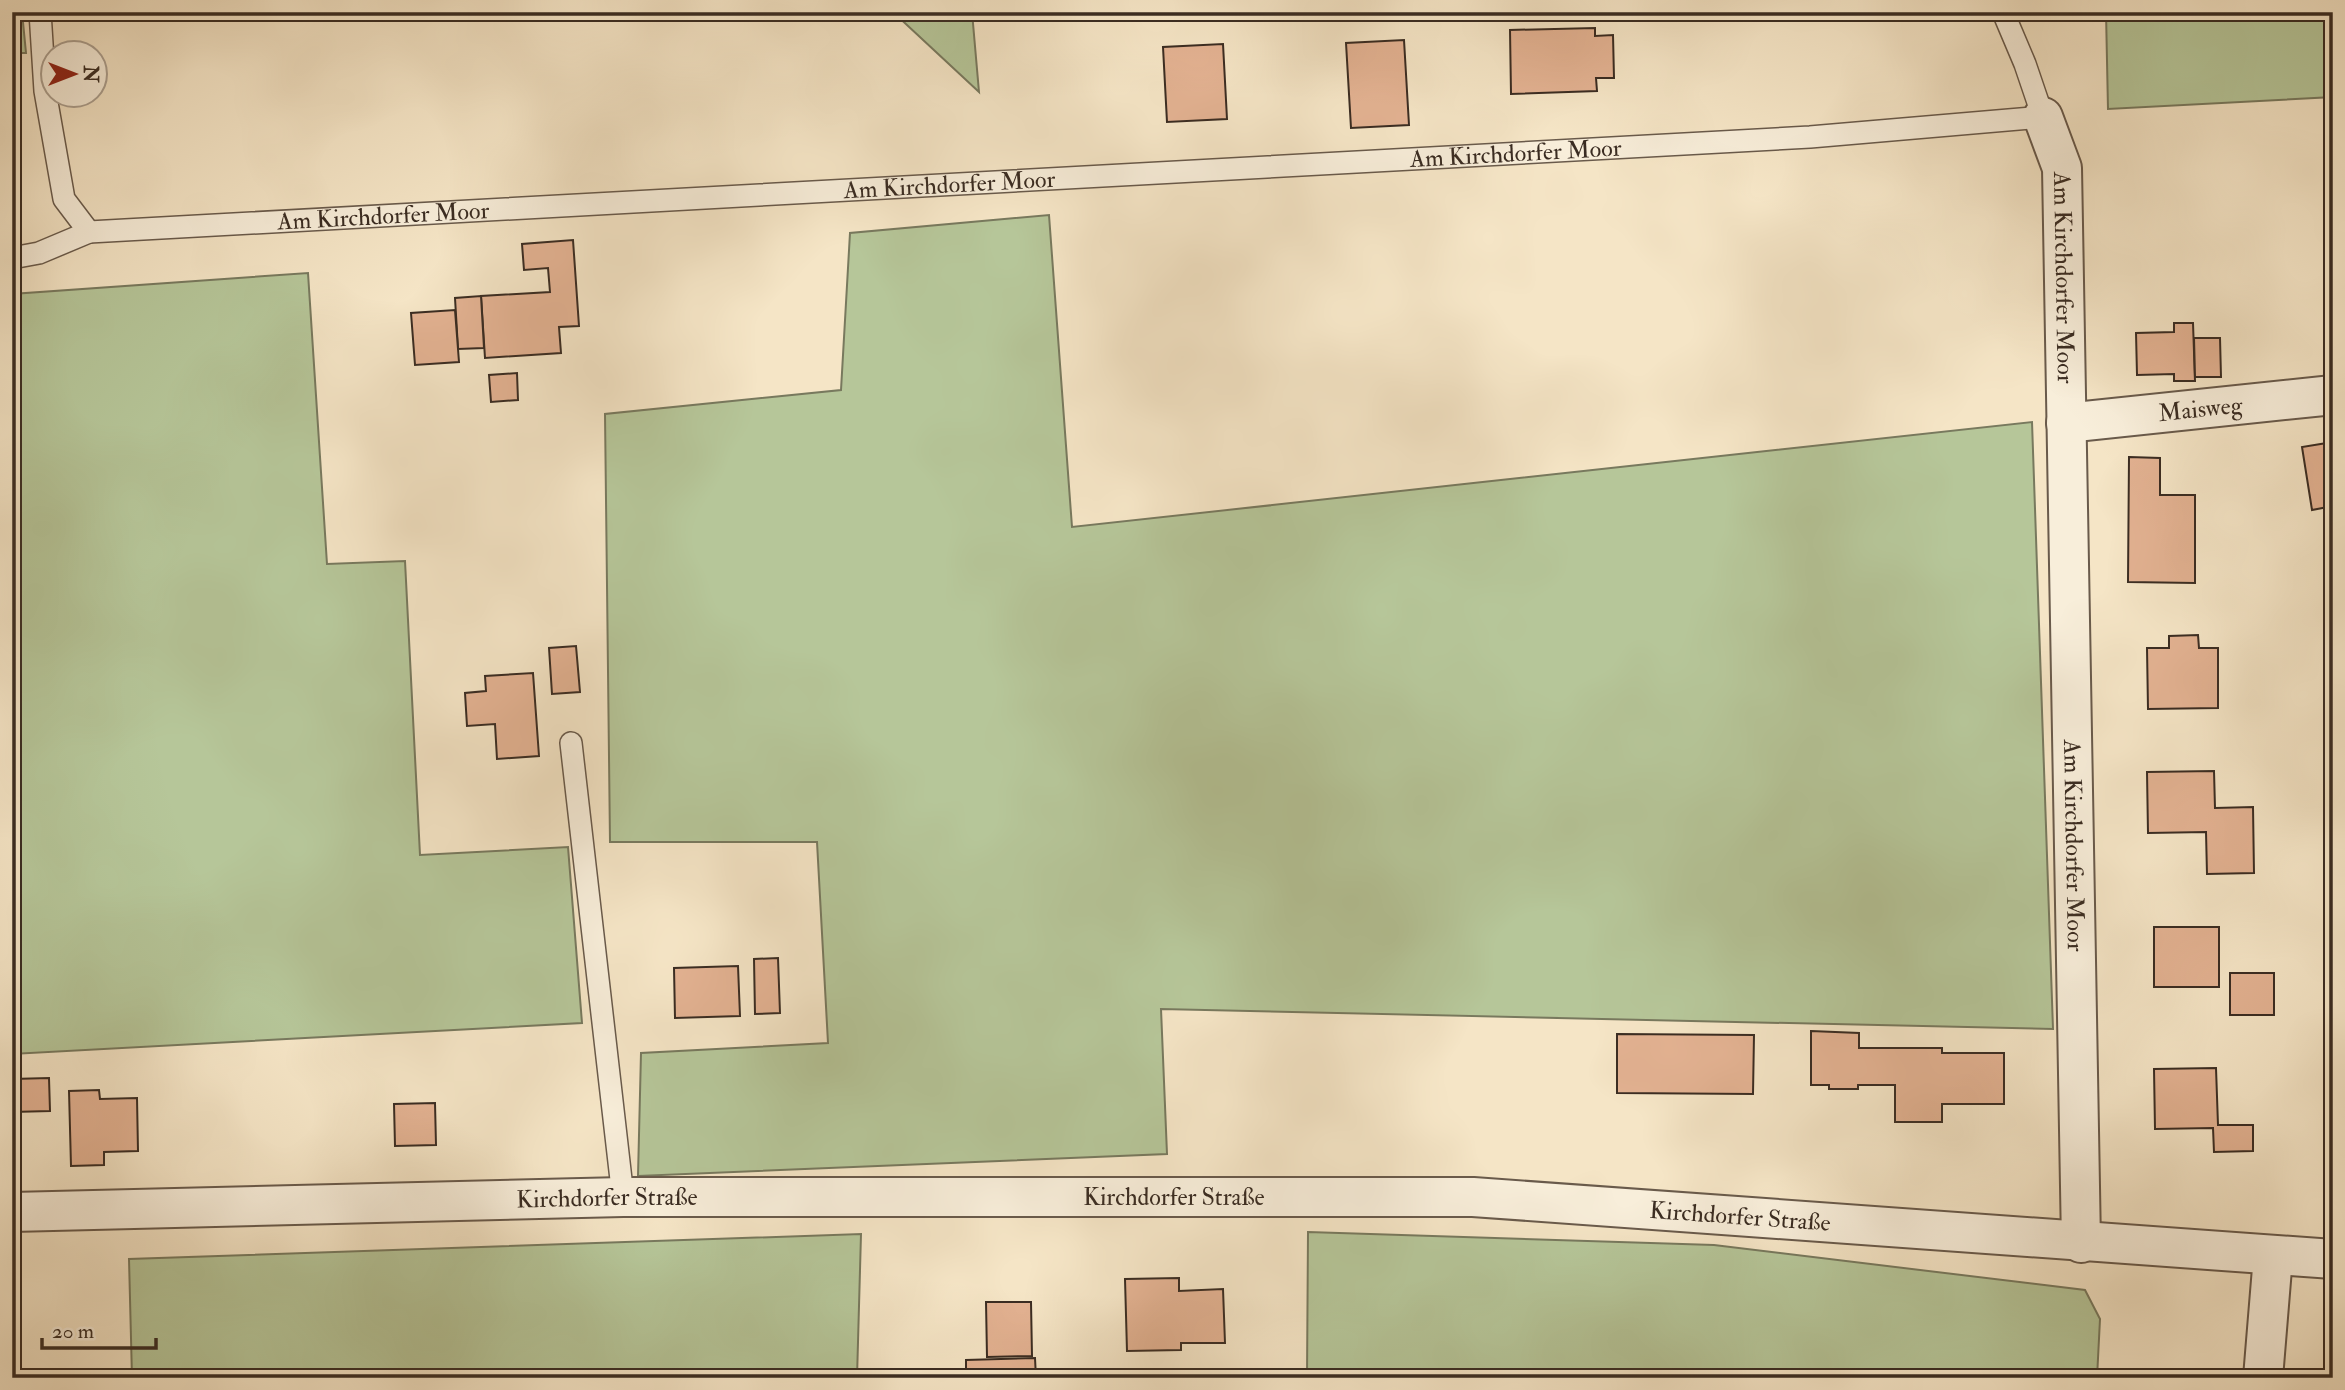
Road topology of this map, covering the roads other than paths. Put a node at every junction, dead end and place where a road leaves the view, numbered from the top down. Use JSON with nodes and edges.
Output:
{"nodes":[{"id":1,"x":40,"y":12,"type":"edge"},
{"id":2,"x":2003,"y":12,"type":"edge"},
{"id":3,"x":2043,"y":117,"type":"junction"},
{"id":4,"x":89,"y":232,"type":"junction"},
{"id":5,"x":12,"y":258,"type":"edge"},
{"id":6,"x":2333,"y":395,"type":"edge"},
{"id":7,"x":2066,"y":423,"type":"junction"},
{"id":8,"x":571,"y":743,"type":"dead end"},
{"id":9,"x":623,"y":1197,"type":"junction"},
{"id":10,"x":12,"y":1212,"type":"edge"},
{"id":11,"x":2081,"y":1243,"type":"junction"},
{"id":12,"x":2273,"y":1255,"type":"junction"},
{"id":13,"x":2333,"y":1259,"type":"edge"},
{"id":14,"x":2263,"y":1378,"type":"edge"}],
"edges":[{"from":1,"to":4,"type":"lane"},
{"from":2,"to":3,"type":"lane"},
{"from":3,"to":4,"type":"lane","name":"Am Kirchdorfer Moor"},
{"from":3,"to":7,"type":"street","name":"Am Kirchdorfer Moor"},
{"from":4,"to":5,"type":"lane","name":"Am Kirchdorfer Moor"},
{"from":6,"to":7,"type":"street","name":"Maisweg"},
{"from":7,"to":11,"type":"street","name":"Am Kirchdorfer Moor"},
{"from":8,"to":9,"type":"lane"},
{"from":9,"to":10,"type":"street","name":"Kirchdorfer Straße"},
{"from":9,"to":11,"type":"street","name":"Kirchdorfer Straße"},
{"from":11,"to":12,"type":"street","name":"Kirchdorfer Straße"},
{"from":12,"to":13,"type":"street","name":"Kirchdorfer Straße"},
{"from":12,"to":14,"type":"street"}]}
